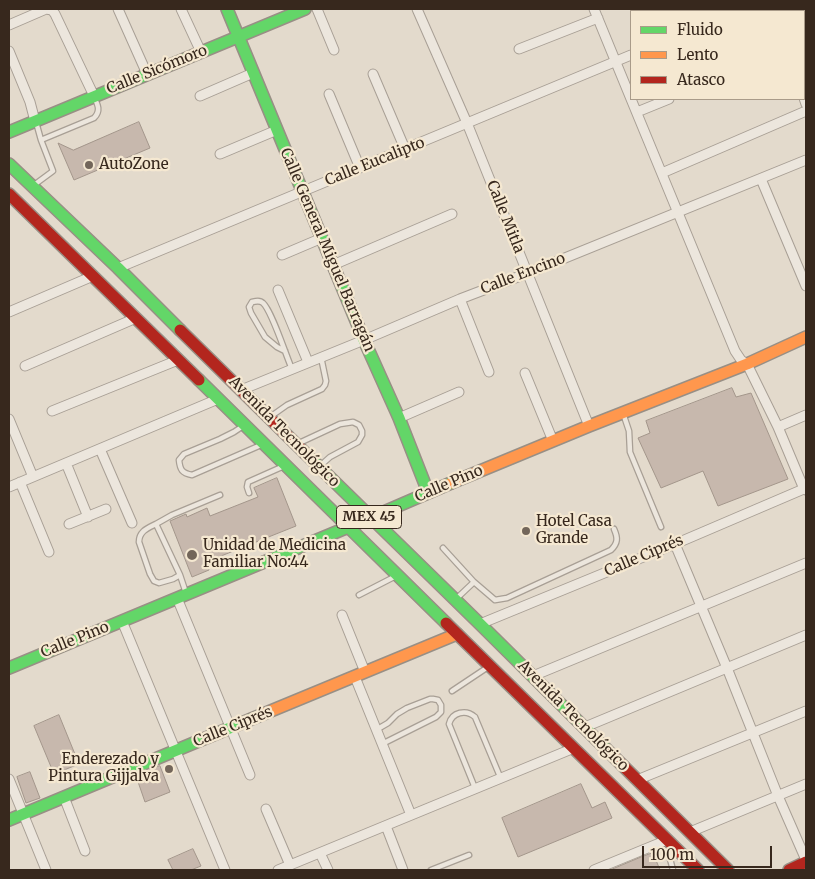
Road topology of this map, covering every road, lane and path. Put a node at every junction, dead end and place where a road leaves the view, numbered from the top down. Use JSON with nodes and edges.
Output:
{"nodes":[{"id":1,"x":118,"y":9,"type":"edge"},
{"id":2,"x":181,"y":9,"type":"edge"},
{"id":3,"x":227,"y":9,"type":"edge"},
{"id":4,"x":305,"y":9,"type":"edge"},
{"id":5,"x":316,"y":9,"type":"edge"},
{"id":6,"x":417,"y":9,"type":"edge"},
{"id":7,"x":596,"y":13,"type":"edge"},
{"id":8,"x":9,"y":25,"type":"edge"},
{"id":9,"x":238,"y":36,"type":"junction"},
{"id":10,"x":519,"y":49,"type":"dead end"},
{"id":11,"x":334,"y":50,"type":"dead end"},
{"id":12,"x":9,"y":51,"type":"edge"},
{"id":13,"x":201,"y":52,"type":"junction"},
{"id":14,"x":630,"y":55,"type":"edge"},
{"id":15,"x":616,"y":62,"type":"junction"},
{"id":16,"x":253,"y":73,"type":"junction"},
{"id":17,"x":148,"y":74,"type":"junction"},
{"id":18,"x":373,"y":74,"type":"dead end"},
{"id":19,"x":329,"y":94,"type":"dead end"},
{"id":20,"x":94,"y":96,"type":"junction"},
{"id":21,"x":200,"y":96,"type":"dead end"},
{"id":22,"x":630,"y":97,"type":"edge"},
{"id":23,"x":631,"y":100,"type":"edge"},
{"id":24,"x":667,"y":100,"type":"edge"},
{"id":25,"x":806,"y":111,"type":"edge"},
{"id":26,"x":637,"y":112,"type":"junction"},
{"id":27,"x":35,"y":122,"type":"junction"},
{"id":28,"x":467,"y":124,"type":"junction"},
{"id":29,"x":277,"y":130,"type":"junction"},
{"id":30,"x":9,"y":132,"type":"edge"},
{"id":31,"x":41,"y":140,"type":"junction"},
{"id":32,"x":405,"y":150,"type":"junction"},
{"id":33,"x":220,"y":154,"type":"dead end"},
{"id":34,"x":806,"y":160,"type":"edge"},
{"id":35,"x":9,"y":164,"type":"edge"},
{"id":36,"x":360,"y":168,"type":"junction"},
{"id":37,"x":662,"y":172,"type":"junction"},
{"id":38,"x":761,"y":179,"type":"junction"},
{"id":39,"x":32,"y":187,"type":"junction"},
{"id":40,"x":302,"y":192,"type":"junction"},
{"id":41,"x":9,"y":194,"type":"edge"},
{"id":42,"x":678,"y":212,"type":"junction"},
{"id":43,"x":452,"y":214,"type":"dead end"},
{"id":44,"x":322,"y":238,"type":"junction"},
{"id":45,"x":282,"y":255,"type":"dead end"},
{"id":46,"x":333,"y":265,"type":"junction"},
{"id":47,"x":118,"y":268,"type":"junction"},
{"id":48,"x":528,"y":273,"type":"junction"},
{"id":49,"x":93,"y":276,"type":"junction"},
{"id":50,"x":806,"y":286,"type":"edge"},
{"id":51,"x":278,"y":290,"type":"dead end"},
{"id":52,"x":460,"y":299,"type":"junction"},
{"id":53,"x":9,"y":312,"type":"edge"},
{"id":54,"x":136,"y":318,"type":"junction"},
{"id":55,"x":806,"y":337,"type":"edge"},
{"id":56,"x":364,"y":340,"type":"junction"},
{"id":57,"x":285,"y":351,"type":"junction"},
{"id":58,"x":321,"y":357,"type":"junction"},
{"id":59,"x":178,"y":360,"type":"junction"},
{"id":60,"x":308,"y":362,"type":"junction"},
{"id":61,"x":747,"y":364,"type":"junction"},
{"id":62,"x":25,"y":366,"type":"dead end"},
{"id":63,"x":292,"y":369,"type":"junction"},
{"id":64,"x":489,"y":372,"type":"dead end"},
{"id":65,"x":524,"y":373,"type":"dead end"},
{"id":66,"x":241,"y":390,"type":"junction"},
{"id":67,"x":459,"y":392,"type":"dead end"},
{"id":68,"x":218,"y":399,"type":"junction"},
{"id":69,"x":52,"y":411,"type":"dead end"},
{"id":70,"x":623,"y":412,"type":"junction"},
{"id":71,"x":806,"y":415,"type":"edge"},
{"id":72,"x":269,"y":418,"type":"junction"},
{"id":73,"x":399,"y":418,"type":"junction"},
{"id":74,"x":9,"y":419,"type":"edge"},
{"id":75,"x":244,"y":425,"type":"junction"},
{"id":76,"x":589,"y":426,"type":"junction"},
{"id":77,"x":778,"y":427,"type":"junction"},
{"id":78,"x":553,"y":441,"type":"junction"},
{"id":79,"x":264,"y":444,"type":"junction"},
{"id":80,"x":296,"y":445,"type":"junction"},
{"id":81,"x":100,"y":449,"type":"junction"},
{"id":82,"x":66,"y":463,"type":"junction"},
{"id":83,"x":286,"y":465,"type":"junction"},
{"id":84,"x":319,"y":467,"type":"junction"},
{"id":85,"x":33,"y":477,"type":"junction"},
{"id":86,"x":20,"y":482,"type":"junction"},
{"id":87,"x":9,"y":487,"type":"edge"},
{"id":88,"x":805,"y":489,"type":"edge"},
{"id":89,"x":428,"y":492,"type":"junction"},
{"id":90,"x":249,"y":493,"type":"dead end"},
{"id":91,"x":220,"y":495,"type":"dead end"},
{"id":92,"x":106,"y":509,"type":"dead end"},
{"id":93,"x":88,"y":517,"type":"junction"},
{"id":94,"x":370,"y":518,"type":"junction"},
{"id":95,"x":69,"y":524,"type":"dead end"},
{"id":96,"x":132,"y":524,"type":"dead end"},
{"id":97,"x":156,"y":524,"type":"junction"},
{"id":98,"x":348,"y":527,"type":"junction"},
{"id":99,"x":662,"y":527,"type":"dead end"},
{"id":100,"x":614,"y":529,"type":"dead end"},
{"id":101,"x":675,"y":544,"type":"junction"},
{"id":102,"x":443,"y":548,"type":"dead end"},
{"id":103,"x":49,"y":552,"type":"dead end"},
{"id":104,"x":806,"y":563,"type":"edge"},
{"id":105,"x":180,"y":575,"type":"junction"},
{"id":106,"x":398,"y":575,"type":"junction"},
{"id":107,"x":474,"y":582,"type":"junction"},
{"id":108,"x":359,"y":595,"type":"dead end"},
{"id":109,"x":182,"y":596,"type":"junction"},
{"id":110,"x":455,"y":600,"type":"junction"},
{"id":111,"x":701,"y":606,"type":"junction"},
{"id":112,"x":342,"y":615,"type":"dead end"},
{"id":113,"x":122,"y":621,"type":"junction"},
{"id":114,"x":480,"y":624,"type":"junction"},
{"id":115,"x":457,"y":634,"type":"junction"},
{"id":116,"x":806,"y":635,"type":"edge"},
{"id":117,"x":490,"y":666,"type":"junction"},
{"id":118,"x":9,"y":668,"type":"edge"},
{"id":119,"x":727,"y":668,"type":"junction"},
{"id":120,"x":360,"y":675,"type":"junction"},
{"id":121,"x":533,"y":676,"type":"junction"},
{"id":122,"x":452,"y":691,"type":"dead end"},
{"id":123,"x":806,"y":710,"type":"edge"},
{"id":124,"x":585,"y":727,"type":"junction"},
{"id":125,"x":231,"y":728,"type":"junction"},
{"id":126,"x":376,"y":730,"type":"junction"},
{"id":127,"x":752,"y":732,"type":"junction"},
{"id":128,"x":382,"y":744,"type":"junction"},
{"id":129,"x":574,"y":748,"type":"junction"},
{"id":130,"x":176,"y":751,"type":"junction"},
{"id":131,"x":250,"y":775,"type":"dead end"},
{"id":132,"x":500,"y":778,"type":"junction"},
{"id":133,"x":9,"y":779,"type":"edge"},
{"id":134,"x":637,"y":780,"type":"junction"},
{"id":135,"x":806,"y":784,"type":"edge"},
{"id":136,"x":475,"y":789,"type":"junction"},
{"id":137,"x":778,"y":796,"type":"junction"},
{"id":138,"x":64,"y":797,"type":"junction"},
{"id":139,"x":266,"y":809,"type":"dead end"},
{"id":140,"x":23,"y":814,"type":"junction"},
{"id":141,"x":411,"y":815,"type":"junction"},
{"id":142,"x":9,"y":820,"type":"edge"},
{"id":143,"x":386,"y":826,"type":"junction"},
{"id":144,"x":690,"y":832,"type":"junction"},
{"id":145,"x":670,"y":842,"type":"junction"},
{"id":146,"x":85,"y":851,"type":"dead end"},
{"id":147,"x":320,"y":853,"type":"junction"},
{"id":148,"x":469,"y":855,"type":"dead end"},
{"id":149,"x":806,"y":861,"type":"edge"},
{"id":150,"x":290,"y":865,"type":"junction"},
{"id":151,"x":46,"y":870,"type":"edge"},
{"id":152,"x":225,"y":870,"type":"edge"},
{"id":153,"x":278,"y":870,"type":"edge"},
{"id":154,"x":328,"y":870,"type":"edge"},
{"id":155,"x":403,"y":870,"type":"edge"},
{"id":156,"x":431,"y":870,"type":"edge"},
{"id":157,"x":594,"y":870,"type":"edge"},
{"id":158,"x":673,"y":870,"type":"edge"},
{"id":159,"x":698,"y":870,"type":"edge"},
{"id":160,"x":728,"y":870,"type":"edge"},
{"id":161,"x":789,"y":870,"type":"edge"}],
"edges":[{"from":1,"to":17,"type":"street"},
{"from":2,"to":13,"type":"street"},
{"from":3,"to":9,"type":"main road","name":"Calle General Miguel Barragán"},
{"from":4,"to":9,"type":"main road","name":"Calle Sicómoro"},
{"from":5,"to":11,"type":"street"},
{"from":6,"to":28,"type":"street","name":"Calle Mitla"},
{"from":7,"to":10,"type":"street"},
{"from":7,"to":15,"type":"street"},
{"from":8,"to":20,"type":"street"},
{"from":9,"to":13,"type":"main road","name":"Calle Sicómoro"},
{"from":9,"to":16,"type":"main road","name":"Calle General Miguel Barragán"},
{"from":12,"to":27,"type":"street"},
{"from":13,"to":17,"type":"main road","name":"Calle Sicómoro"},
{"from":14,"to":15,"type":"street","name":"Calle Eucalipto"},
{"from":15,"to":22,"type":"street"},
{"from":15,"to":28,"type":"street","name":"Calle Eucalipto"},
{"from":16,"to":21,"type":"street"},
{"from":16,"to":29,"type":"main road","name":"Calle General Miguel Barragán"},
{"from":17,"to":20,"type":"main road","name":"Calle Sicómoro"},
{"from":18,"to":32,"type":"street"},
{"from":19,"to":36,"type":"street"},
{"from":20,"to":27,"type":"main road","name":"Calle Sicómoro"},
{"from":20,"to":31,"type":"lane"},
{"from":23,"to":26,"type":"street"},
{"from":24,"to":26,"type":"street"},
{"from":25,"to":37,"type":"street"},
{"from":26,"to":37,"type":"street"},
{"from":27,"to":30,"type":"main road","name":"Calle Sicómoro"},
{"from":27,"to":31,"type":"lane"},
{"from":28,"to":32,"type":"street","name":"Calle Eucalipto"},
{"from":28,"to":48,"type":"street","name":"Calle Mitla"},
{"from":29,"to":33,"type":"street"},
{"from":29,"to":40,"type":"main road","name":"Calle General Miguel Barragán"},
{"from":31,"to":39,"type":"lane"},
{"from":32,"to":36,"type":"street","name":"Calle Eucalipto"},
{"from":34,"to":38,"type":"street","name":"Calle Encino"},
{"from":35,"to":39,"type":"main road","name":"Avenida Tecnológico","number":"MEX 45"},
{"from":36,"to":40,"type":"street","name":"Calle Eucalipto"},
{"from":37,"to":42,"type":"street"},
{"from":38,"to":42,"type":"street","name":"Calle Encino"},
{"from":38,"to":50,"type":"street"},
{"from":39,"to":47,"type":"main road","name":"Avenida Tecnológico","number":"MEX 45"},
{"from":40,"to":44,"type":"main road","name":"Calle General Miguel Barragán"},
{"from":40,"to":47,"type":"street","name":"Calle Eucalipto"},
{"from":41,"to":49,"type":"main road","name":"Avenida Tecnológico","number":"MEX 45"},
{"from":42,"to":48,"type":"street","name":"Calle Encino"},
{"from":42,"to":61,"type":"street"},
{"from":43,"to":46,"type":"street"},
{"from":44,"to":45,"type":"street"},
{"from":44,"to":46,"type":"main road","name":"Calle General Miguel Barragán"},
{"from":46,"to":56,"type":"main road","name":"Calle General Miguel Barragán"},
{"from":47,"to":66,"type":"main road","name":"Avenida Tecnológico","number":"MEX 45"},
{"from":48,"to":52,"type":"street","name":"Calle Encino"},
{"from":48,"to":76,"type":"street","name":"Calle Mitla"},
{"from":49,"to":53,"type":"street"},
{"from":49,"to":54,"type":"main road","name":"Avenida Tecnológico","number":"MEX 45"},
{"from":51,"to":60,"type":"street"},
{"from":52,"to":56,"type":"street","name":"Calle Encino"},
{"from":52,"to":64,"type":"street"},
{"from":54,"to":59,"type":"main road","name":"Avenida Tecnológico","number":"MEX 45"},
{"from":54,"to":62,"type":"street"},
{"from":55,"to":61,"type":"main road","name":"Calle Pino"},
{"from":56,"to":58,"type":"street","name":"Calle Encino"},
{"from":56,"to":73,"type":"main road","name":"Calle General Miguel Barragán"},
{"from":57,"to":57,"type":"lane"},
{"from":57,"to":63,"type":"lane"},
{"from":58,"to":60,"type":"street","name":"Calle Encino"},
{"from":58,"to":72,"type":"lane"},
{"from":59,"to":68,"type":"main road","name":"Avenida Tecnológico","number":"MEX 45"},
{"from":59,"to":69,"type":"street"},
{"from":60,"to":63,"type":"street","name":"Calle Encino"},
{"from":61,"to":70,"type":"main road","name":"Calle Pino"},
{"from":61,"to":77,"type":"street"},
{"from":63,"to":66,"type":"street","name":"Calle Encino"},
{"from":65,"to":78,"type":"street"},
{"from":66,"to":72,"type":"main road","name":"Avenida Tecnológico","number":"MEX 45"},
{"from":67,"to":73,"type":"street"},
{"from":68,"to":75,"type":"main road","name":"Avenida Tecnológico","number":"MEX 45"},
{"from":68,"to":81,"type":"street"},
{"from":70,"to":76,"type":"main road","name":"Calle Pino"},
{"from":70,"to":99,"type":"lane"},
{"from":71,"to":77,"type":"street"},
{"from":72,"to":80,"type":"main road","name":"Avenida Tecnológico","number":"MEX 45"},
{"from":73,"to":89,"type":"main road","name":"Calle General Miguel Barragán"},
{"from":74,"to":85,"type":"street"},
{"from":75,"to":79,"type":"main road","name":"Avenida Tecnológico","number":"MEX 45"},
{"from":75,"to":79,"type":"lane"},
{"from":76,"to":78,"type":"main road","name":"Calle Pino"},
{"from":77,"to":88,"type":"street"},
{"from":78,"to":89,"type":"main road","name":"Calle Pino"},
{"from":79,"to":83,"type":"main road","name":"Avenida Tecnológico","number":"MEX 45"},
{"from":80,"to":84,"type":"main road","name":"Avenida Tecnológico","number":"MEX 45"},
{"from":80,"to":84,"type":"lane"},
{"from":81,"to":82,"type":"street"},
{"from":81,"to":96,"type":"street"},
{"from":82,"to":85,"type":"street"},
{"from":82,"to":93,"type":"street"},
{"from":83,"to":90,"type":"lane"},
{"from":83,"to":98,"type":"main road","name":"Avenida Tecnológico","number":"MEX 45"},
{"from":84,"to":94,"type":"main road","name":"Avenida Tecnológico","number":"MEX 45"},
{"from":85,"to":86,"type":"street"},
{"from":86,"to":87,"type":"street"},
{"from":86,"to":103,"type":"street"},
{"from":88,"to":101,"type":"street","name":"Calle Ciprés"},
{"from":89,"to":94,"type":"main road","name":"Calle Pino"},
{"from":91,"to":97,"type":"lane"},
{"from":92,"to":93,"type":"street"},
{"from":93,"to":95,"type":"street"},
{"from":94,"to":98,"type":"main road","name":"Calle Pino"},
{"from":94,"to":110,"type":"main road","name":"Avenida Tecnológico","number":"MEX 45"},
{"from":97,"to":105,"type":"lane"},
{"from":97,"to":105,"type":"lane"},
{"from":98,"to":106,"type":"main road","name":"Avenida Tecnológico","number":"MEX 45"},
{"from":98,"to":109,"type":"main road","name":"Calle Pino"},
{"from":100,"to":107,"type":"lane"},
{"from":101,"to":111,"type":"street"},
{"from":101,"to":114,"type":"street","name":"Calle Ciprés"},
{"from":102,"to":107,"type":"lane"},
{"from":104,"to":111,"type":"street"},
{"from":105,"to":109,"type":"lane"},
{"from":106,"to":108,"type":"lane"},
{"from":106,"to":115,"type":"main road","name":"Avenida Tecnológico","number":"MEX 45"},
{"from":107,"to":110,"type":"lane"},
{"from":109,"to":113,"type":"main road","name":"Calle Pino"},
{"from":109,"to":125,"type":"street"},
{"from":110,"to":114,"type":"main road","name":"Avenida Tecnológico","number":"MEX 45"},
{"from":111,"to":119,"type":"street"},
{"from":111,"to":121,"type":"street"},
{"from":112,"to":120,"type":"street"},
{"from":113,"to":118,"type":"main road","name":"Calle Pino"},
{"from":113,"to":130,"type":"street"},
{"from":114,"to":121,"type":"main road","name":"Avenida Tecnológico","number":"MEX 45"},
{"from":115,"to":117,"type":"main road","name":"Avenida Tecnológico","number":"MEX 45"},
{"from":115,"to":120,"type":"main road","name":"Calle Ciprés"},
{"from":116,"to":119,"type":"street"},
{"from":117,"to":122,"type":"lane"},
{"from":117,"to":129,"type":"main road","name":"Avenida Tecnológico","number":"MEX 45"},
{"from":119,"to":124,"type":"street"},
{"from":119,"to":127,"type":"street"},
{"from":120,"to":125,"type":"main road","name":"Calle Ciprés"},
{"from":120,"to":126,"type":"street"},
{"from":121,"to":124,"type":"main road","name":"Avenida Tecnológico","number":"MEX 45"},
{"from":123,"to":127,"type":"street"},
{"from":124,"to":134,"type":"main road","name":"Avenida Tecnológico","number":"MEX 45"},
{"from":125,"to":130,"type":"main road","name":"Calle Ciprés"},
{"from":125,"to":131,"type":"street"},
{"from":126,"to":128,"type":"street"},
{"from":126,"to":128,"type":"lane"},
{"from":127,"to":134,"type":"street"},
{"from":127,"to":137,"type":"street"},
{"from":128,"to":141,"type":"street"},
{"from":129,"to":132,"type":"street"},
{"from":129,"to":145,"type":"main road","name":"Avenida Tecnológico","number":"MEX 45"},
{"from":130,"to":138,"type":"main road","name":"Calle Ciprés"},
{"from":130,"to":152,"type":"street"},
{"from":132,"to":136,"type":"street"},
{"from":132,"to":136,"type":"lane"},
{"from":133,"to":140,"type":"street"},
{"from":134,"to":144,"type":"main road","name":"Avenida Tecnológico","number":"MEX 45"},
{"from":135,"to":137,"type":"street"},
{"from":136,"to":141,"type":"street"},
{"from":137,"to":144,"type":"street"},
{"from":137,"to":149,"type":"street"},
{"from":138,"to":140,"type":"main road","name":"Calle Ciprés"},
{"from":138,"to":146,"type":"street"},
{"from":139,"to":150,"type":"street"},
{"from":140,"to":142,"type":"main road","name":"Calle Ciprés"},
{"from":140,"to":151,"type":"street"},
{"from":141,"to":143,"type":"street"},
{"from":143,"to":147,"type":"street"},
{"from":143,"to":155,"type":"street"},
{"from":144,"to":160,"type":"main road","name":"Avenida Tecnológico","number":"MEX 45"},
{"from":145,"to":157,"type":"street"},
{"from":145,"to":158,"type":"lane"},
{"from":145,"to":159,"type":"main road","name":"Avenida Tecnológico","number":"MEX 45"},
{"from":147,"to":150,"type":"street"},
{"from":147,"to":154,"type":"street"},
{"from":148,"to":156,"type":"lane"},
{"from":149,"to":161,"type":"main road"},
{"from":150,"to":153,"type":"street"}]}
